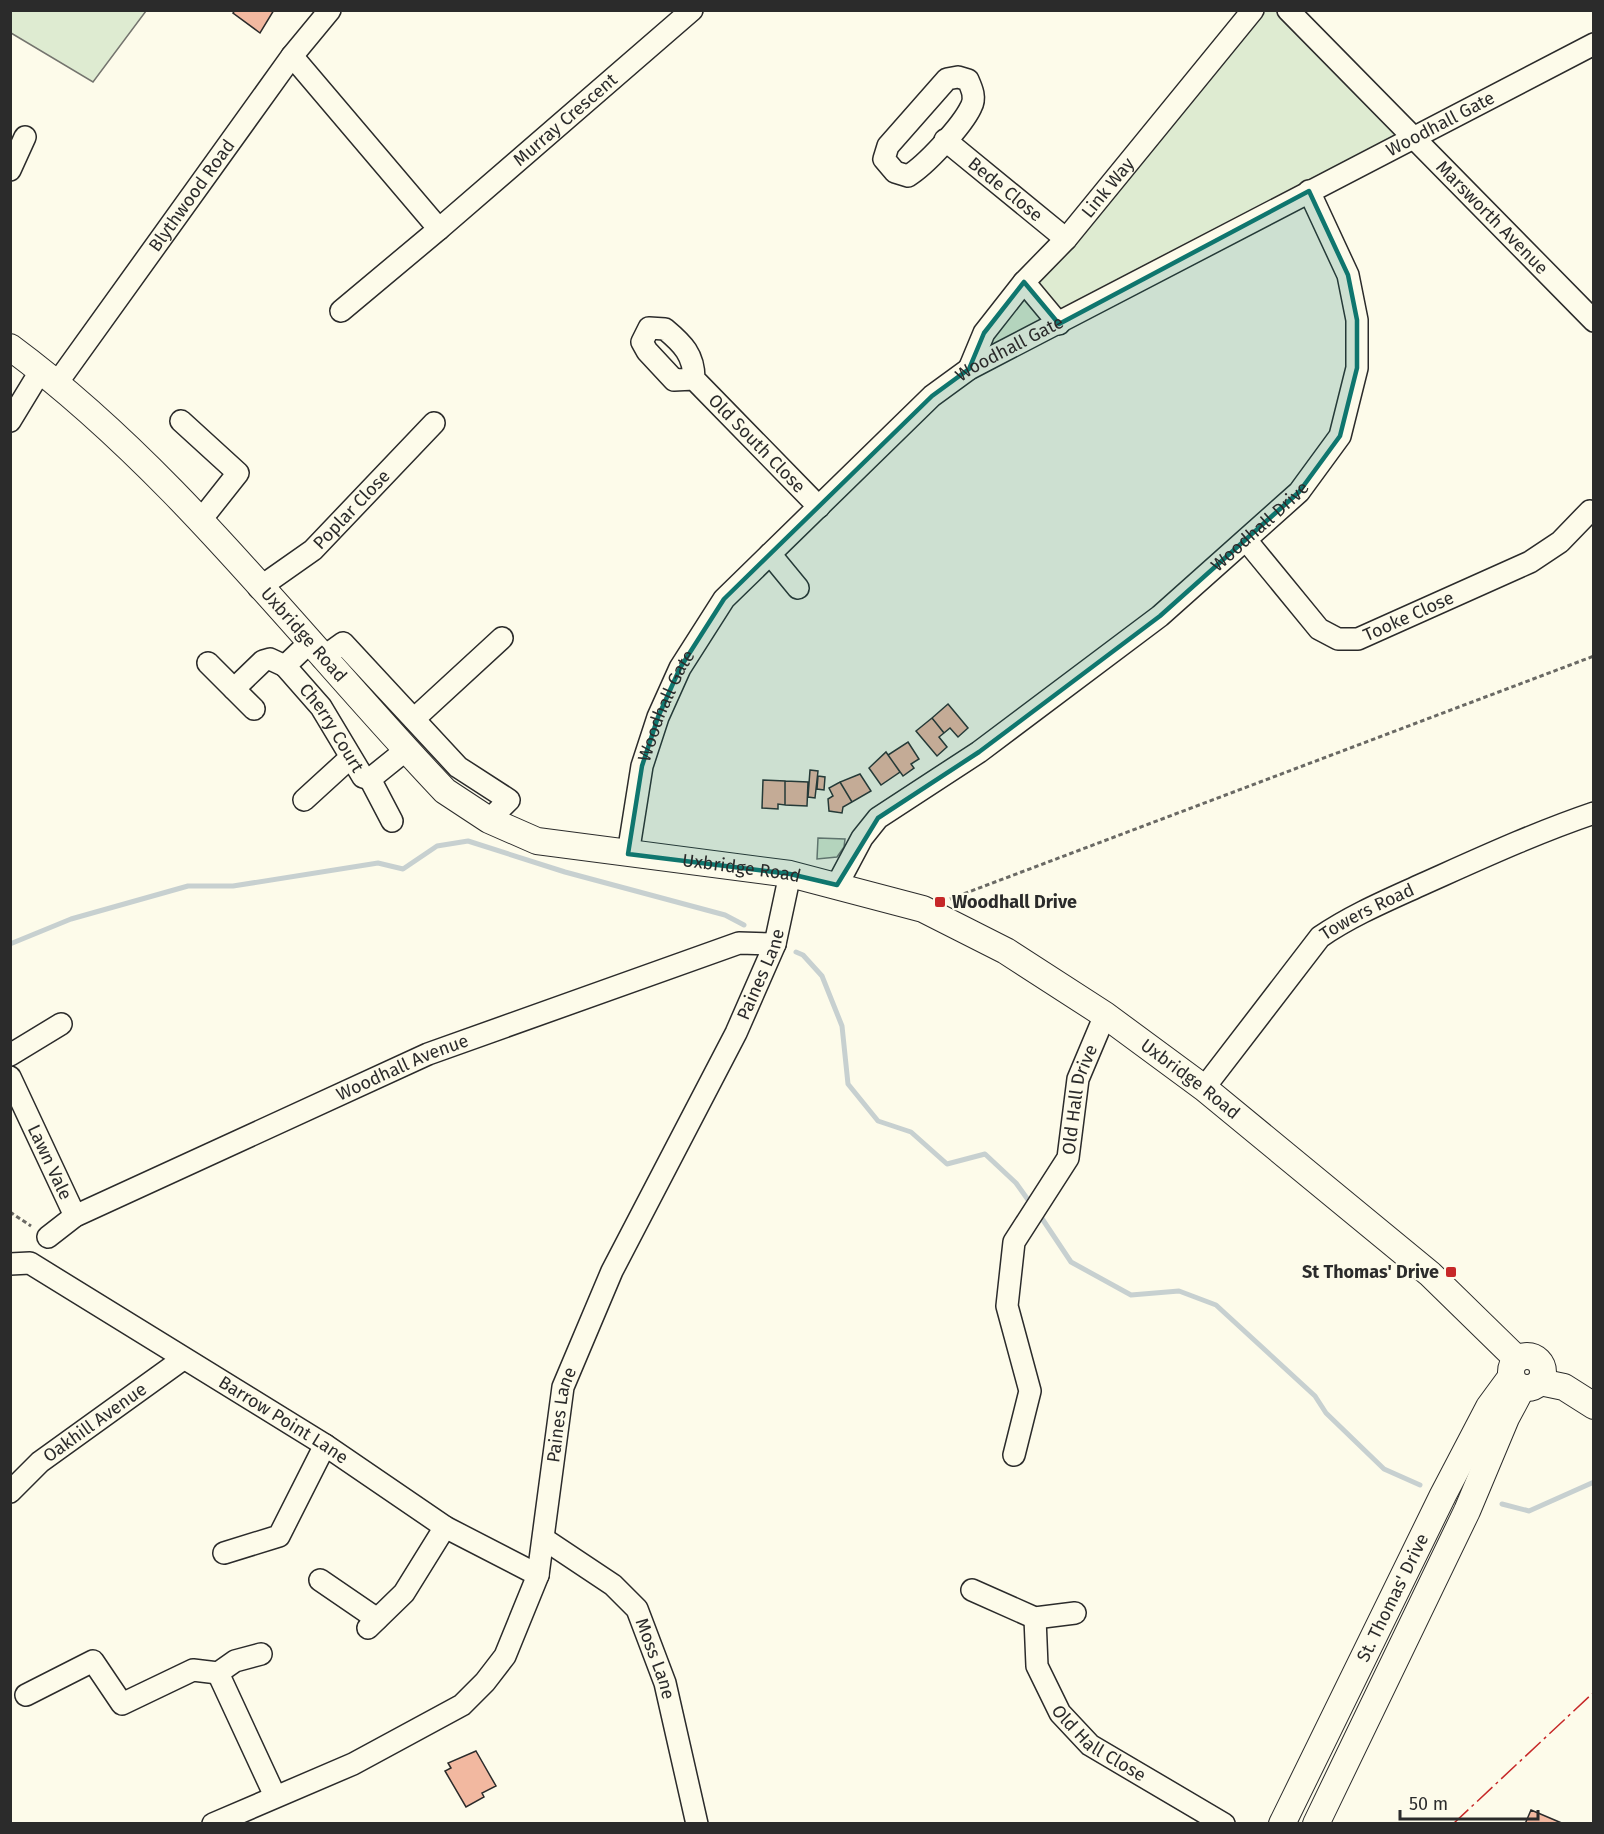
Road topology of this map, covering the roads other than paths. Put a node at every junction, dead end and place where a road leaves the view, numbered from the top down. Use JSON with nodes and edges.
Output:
{"nodes":[{"id":1,"x":330,"y":10,"type":"edge"},
{"id":2,"x":692,"y":10,"type":"edge"},
{"id":3,"x":1253,"y":10,"type":"edge"},
{"id":4,"x":1288,"y":10,"type":"edge"},
{"id":5,"x":1593,"y":44,"type":"edge"},
{"id":6,"x":292,"y":56,"type":"junction"},
{"id":7,"x":25,"y":137,"type":"dead end"},
{"id":8,"x":1414,"y":138,"type":"junction"},
{"id":9,"x":945,"y":140,"type":"junction"},
{"id":10,"x":10,"y":170,"type":"edge"},
{"id":11,"x":1309,"y":191,"type":"junction"},
{"id":12,"x":439,"y":229,"type":"junction"},
{"id":13,"x":1066,"y":239,"type":"junction"},
{"id":14,"x":1024,"y":282,"type":"junction"},
{"id":15,"x":341,"y":311,"type":"dead end"},
{"id":16,"x":1593,"y":321,"type":"edge"},
{"id":17,"x":1059,"y":324,"type":"junction"},
{"id":18,"x":10,"y":347,"type":"edge"},
{"id":19,"x":969,"y":369,"type":"junction"},
{"id":20,"x":49,"y":376,"type":"junction"},
{"id":21,"x":694,"y":379,"type":"dead end"},
{"id":22,"x":181,"y":421,"type":"dead end"},
{"id":23,"x":10,"y":422,"type":"edge"},
{"id":24,"x":434,"y":423,"type":"dead end"},
{"id":25,"x":819,"y":507,"type":"junction"},
{"id":26,"x":1590,"y":511,"type":"dead end"},
{"id":27,"x":200,"y":521,"type":"junction"},
{"id":28,"x":1246,"y":540,"type":"junction"},
{"id":29,"x":770,"y":554,"type":"junction"},
{"id":30,"x":259,"y":588,"type":"junction"},
{"id":31,"x":798,"y":588,"type":"dead end"},
{"id":32,"x":502,"y":638,"type":"dead end"},
{"id":33,"x":316,"y":650,"type":"junction"},
{"id":34,"x":208,"y":663,"type":"dead end"},
{"id":35,"x":285,"y":666,"type":"junction"},
{"id":36,"x":234,"y":689,"type":"junction"},
{"id":37,"x":254,"y":709,"type":"dead end"},
{"id":38,"x":414,"y":719,"type":"junction"},
{"id":39,"x":406,"y":750,"type":"junction"},
{"id":40,"x":350,"y":758,"type":"junction"},
{"id":41,"x":370,"y":779,"type":"junction"},
{"id":42,"x":304,"y":800,"type":"dead end"},
{"id":43,"x":1593,"y":813,"type":"edge"},
{"id":44,"x":489,"y":820,"type":"junction"},
{"id":45,"x":392,"y":821,"type":"dead end"},
{"id":46,"x":628,"y":854,"type":"junction"},
{"id":47,"x":790,"y":874,"type":"junction"},
{"id":48,"x":837,"y":885,"type":"junction"},
{"id":49,"x":775,"y":944,"type":"junction"},
{"id":50,"x":1105,"y":1015,"type":"junction"},
{"id":51,"x":61,"y":1024,"type":"dead end"},
{"id":52,"x":10,"y":1054,"type":"edge"},
{"id":53,"x":10,"y":1077,"type":"edge"},
{"id":54,"x":1204,"y":1089,"type":"junction"},
{"id":55,"x":75,"y":1216,"type":"junction"},
{"id":56,"x":48,"y":1237,"type":"road end"},
{"id":57,"x":20,"y":1263,"type":"edge"},
{"id":58,"x":183,"y":1359,"type":"junction"},
{"id":59,"x":1522,"y":1376,"type":"junction"},
{"id":60,"x":1593,"y":1406,"type":"edge"},
{"id":61,"x":325,"y":1445,"type":"junction"},
{"id":62,"x":1014,"y":1455,"type":"dead end"},
{"id":63,"x":1452,"y":1477,"type":"junction"},
{"id":64,"x":1476,"y":1489,"type":"junction"},
{"id":65,"x":10,"y":1492,"type":"edge"},
{"id":66,"x":445,"y":1527,"type":"junction"},
{"id":67,"x":544,"y":1539,"type":"junction"},
{"id":68,"x":224,"y":1553,"type":"dead end"},
{"id":69,"x":538,"y":1575,"type":"junction"},
{"id":70,"x":320,"y":1580,"type":"dead end"},
{"id":71,"x":972,"y":1590,"type":"dead end"},
{"id":72,"x":1075,"y":1613,"type":"dead end"},
{"id":73,"x":1035,"y":1618,"type":"junction"},
{"id":74,"x":261,"y":1654,"type":"dead end"},
{"id":75,"x":218,"y":1674,"type":"junction"},
{"id":76,"x":26,"y":1695,"type":"dead end"},
{"id":77,"x":275,"y":1796,"type":"junction"},
{"id":78,"x":213,"y":1824,"type":"edge"},
{"id":79,"x":697,"y":1824,"type":"edge"},
{"id":80,"x":1224,"y":1824,"type":"edge"},
{"id":81,"x":1282,"y":1824,"type":"edge"},
{"id":82,"x":1316,"y":1824,"type":"edge"}],
"edges":[{"from":1,"to":6,"type":"street","name":"Blythwood Road"},
{"from":2,"to":12,"type":"street","name":"Murray Crescent"},
{"from":3,"to":13,"type":"street","name":"Link Way"},
{"from":4,"to":8,"type":"street","name":"Marsworth Avenue"},
{"from":5,"to":8,"type":"street","name":"Woodhall Gate"},
{"from":6,"to":12,"type":"street"},
{"from":6,"to":20,"type":"street","name":"Blythwood Road"},
{"from":7,"to":10,"type":"street"},
{"from":8,"to":11,"type":"street","name":"Woodhall Gate"},
{"from":8,"to":16,"type":"street","name":"Marsworth Avenue"},
{"from":9,"to":9,"type":"street"},
{"from":9,"to":13,"type":"street","name":"Bede Close"},
{"from":11,"to":17,"type":"street","name":"Woodhall Gate"},
{"from":11,"to":28,"type":"street","name":"Woodhall Drive"},
{"from":12,"to":15,"type":"street","name":"Murray Crescent"},
{"from":13,"to":14,"type":"street","name":"Link Way"},
{"from":14,"to":17,"type":"street"},
{"from":14,"to":19,"type":"street","name":"Link Way"},
{"from":17,"to":19,"type":"street","name":"Woodhall Gate"},
{"from":18,"to":20,"type":"main road","name":"Uxbridge Road"},
{"from":19,"to":25,"type":"street","name":"Woodhall Gate"},
{"from":20,"to":23,"type":"street","name":"Blythwood Road"},
{"from":20,"to":27,"type":"main road","name":"Uxbridge Road"},
{"from":21,"to":25,"type":"street","name":"Old South Close"},
{"from":22,"to":27,"type":"street"},
{"from":24,"to":30,"type":"street","name":"Poplar Close"},
{"from":25,"to":29,"type":"street","name":"Woodhall Gate"},
{"from":26,"to":28,"type":"street","name":"Tooke Close"},
{"from":27,"to":30,"type":"main road","name":"Uxbridge Road"},
{"from":28,"to":48,"type":"street","name":"Woodhall Drive"},
{"from":29,"to":31,"type":"street"},
{"from":29,"to":46,"type":"street","name":"Woodhall Gate"},
{"from":30,"to":33,"type":"main road","name":"Uxbridge Road"},
{"from":32,"to":38,"type":"street"},
{"from":33,"to":35,"type":"street","name":"Cherry Court"},
{"from":33,"to":38,"type":"street","name":"Cherry Court"},
{"from":33,"to":39,"type":"main road","name":"Uxbridge Road"},
{"from":34,"to":36,"type":"street"},
{"from":35,"to":36,"type":"street"},
{"from":35,"to":40,"type":"street","name":"Cherry Court"},
{"from":36,"to":37,"type":"street"},
{"from":38,"to":44,"type":"street"},
{"from":39,"to":41,"type":"street","name":"Cherry Court"},
{"from":39,"to":44,"type":"main road","name":"Uxbridge Road"},
{"from":40,"to":41,"type":"street","name":"Cherry Court"},
{"from":40,"to":42,"type":"street"},
{"from":41,"to":45,"type":"street"},
{"from":43,"to":54,"type":"street","name":"Towers Road"},
{"from":44,"to":46,"type":"main road","name":"Uxbridge Road"},
{"from":46,"to":47,"type":"main road","name":"Uxbridge Road"},
{"from":47,"to":48,"type":"main road","name":"Uxbridge Road"},
{"from":47,"to":49,"type":"street","name":"Paines Lane"},
{"from":48,"to":50,"type":"main road","name":"Uxbridge Road"},
{"from":49,"to":55,"type":"street","name":"Woodhall Avenue"},
{"from":49,"to":67,"type":"street","name":"Paines Lane"},
{"from":50,"to":54,"type":"main road","name":"Uxbridge Road"},
{"from":50,"to":62,"type":"street","name":"Old Hall Drive"},
{"from":51,"to":52,"type":"street"},
{"from":53,"to":55,"type":"street","name":"Lawn Vale"},
{"from":54,"to":59,"type":"main road","name":"Uxbridge Road"},
{"from":55,"to":56,"type":"street","name":"Woodhall Avenue"},
{"from":57,"to":58,"type":"street","name":"Barrow Point Lane"},
{"from":58,"to":61,"type":"street","name":"Barrow Point Lane"},
{"from":58,"to":65,"type":"street","name":"Oakhill Avenue"},
{"from":59,"to":60,"type":"main road"},
{"from":59,"to":63,"type":"main road","name":"St. Thomas' Drive"},
{"from":59,"to":64,"type":"main road","name":"St. Thomas' Drive"},
{"from":61,"to":66,"type":"street","name":"Barrow Point Lane"},
{"from":61,"to":68,"type":"street"},
{"from":63,"to":64,"type":"street"},
{"from":63,"to":81,"type":"main road","name":"St. Thomas' Drive"},
{"from":64,"to":82,"type":"main road","name":"St. Thomas' Drive"},
{"from":66,"to":69,"type":"street","name":"Barrow Point Lane"},
{"from":66,"to":70,"type":"street"},
{"from":67,"to":69,"type":"street","name":"Paines Lane"},
{"from":67,"to":79,"type":"street","name":"Moss Lane"},
{"from":69,"to":77,"type":"street","name":"Paines Lane"},
{"from":71,"to":73,"type":"street"},
{"from":72,"to":73,"type":"street"},
{"from":73,"to":80,"type":"street","name":"Old Hall Close"},
{"from":74,"to":75,"type":"street"},
{"from":75,"to":76,"type":"street"},
{"from":75,"to":77,"type":"street"},
{"from":77,"to":78,"type":"street","name":"Paines Lane"}]}
